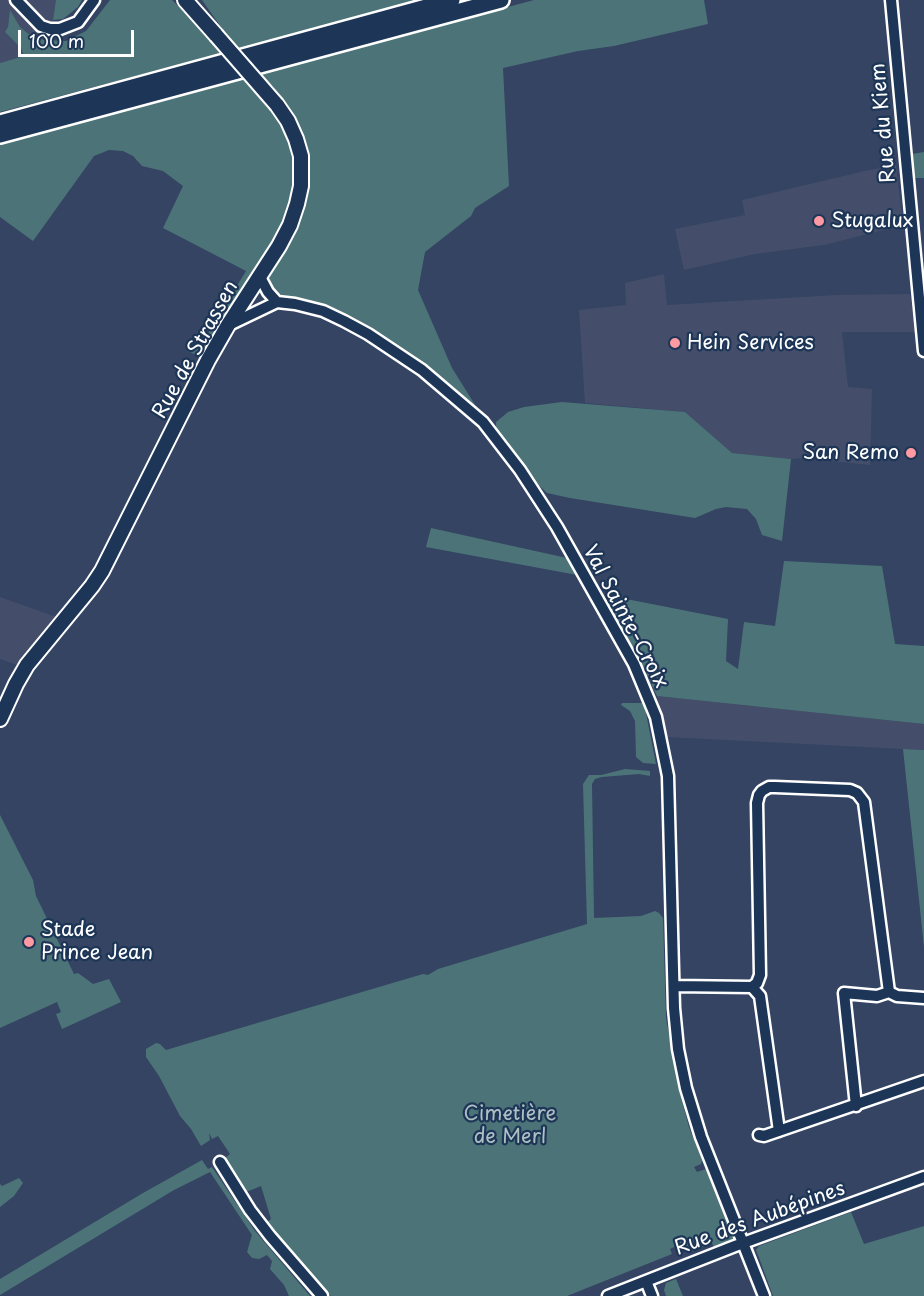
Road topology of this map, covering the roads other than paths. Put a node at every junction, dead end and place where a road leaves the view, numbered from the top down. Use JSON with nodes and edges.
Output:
{"nodes":[{"id":1,"x":16,"y":0,"type":"edge"},
{"id":2,"x":94,"y":0,"type":"edge"},
{"id":3,"x":452,"y":0,"type":"edge"},
{"id":4,"x":501,"y":0,"type":"edge"},
{"id":5,"x":891,"y":0,"type":"edge"},
{"id":6,"x":185,"y":1,"type":"edge"},
{"id":7,"x":0,"y":123,"type":"edge"},
{"id":8,"x":0,"y":135,"type":"edge"},
{"id":9,"x":260,"y":276,"type":"junction"},
{"id":10,"x":277,"y":302,"type":"junction"},
{"id":11,"x":228,"y":325,"type":"junction"},
{"id":12,"x":924,"y":351,"type":"edge"},
{"id":13,"x":0,"y":719,"type":"edge"},
{"id":14,"x":674,"y":986,"type":"junction"},
{"id":15,"x":752,"y":987,"type":"junction"},
{"id":16,"x":889,"y":992,"type":"junction"},
{"id":17,"x":924,"y":998,"type":"edge"},
{"id":18,"x":924,"y":1081,"type":"edge"},
{"id":19,"x":856,"y":1106,"type":"junction"},
{"id":20,"x":779,"y":1131,"type":"junction"},
{"id":21,"x":759,"y":1135,"type":"dead end"},
{"id":22,"x":220,"y":1162,"type":"dead end"},
{"id":23,"x":924,"y":1177,"type":"edge"},
{"id":24,"x":744,"y":1243,"type":"junction"},
{"id":25,"x":646,"y":1281,"type":"junction"},
{"id":26,"x":322,"y":1296,"type":"edge"},
{"id":27,"x":608,"y":1296,"type":"edge"},
{"id":28,"x":652,"y":1296,"type":"edge"},
{"id":29,"x":764,"y":1296,"type":"edge"}],
"edges":[{"from":1,"to":2,"type":"street"},
{"from":3,"to":7,"type":"highway"},
{"from":4,"to":8,"type":"highway"},
{"from":5,"to":12,"type":"street","name":"Rue du Kiem"},
{"from":6,"to":9,"type":"main road","name":"Rue de Strassen","bridge":true},
{"from":9,"to":10,"type":"street"},
{"from":9,"to":11,"type":"main road","name":"Rue de Strassen"},
{"from":10,"to":11,"type":"street"},
{"from":10,"to":14,"type":"street","name":"Val Sainte-Croix"},
{"from":11,"to":13,"type":"main road","name":"Rue de Strassen"},
{"from":14,"to":15,"type":"street"},
{"from":14,"to":24,"type":"street","name":"Val Sainte-Croix"},
{"from":15,"to":16,"type":"street"},
{"from":15,"to":20,"type":"street"},
{"from":16,"to":17,"type":"street"},
{"from":16,"to":19,"type":"street"},
{"from":18,"to":19,"type":"street"},
{"from":19,"to":20,"type":"street"},
{"from":20,"to":21,"type":"street"},
{"from":22,"to":26,"type":"street"},
{"from":23,"to":24,"type":"street","name":"Rue des Aubépines"},
{"from":24,"to":25,"type":"street","name":"Rue des Aubépines"},
{"from":24,"to":29,"type":"street","name":"Val Sainte-Croix"},
{"from":25,"to":27,"type":"street","name":"Rue des Aubépines"},
{"from":25,"to":28,"type":"street"}]}
